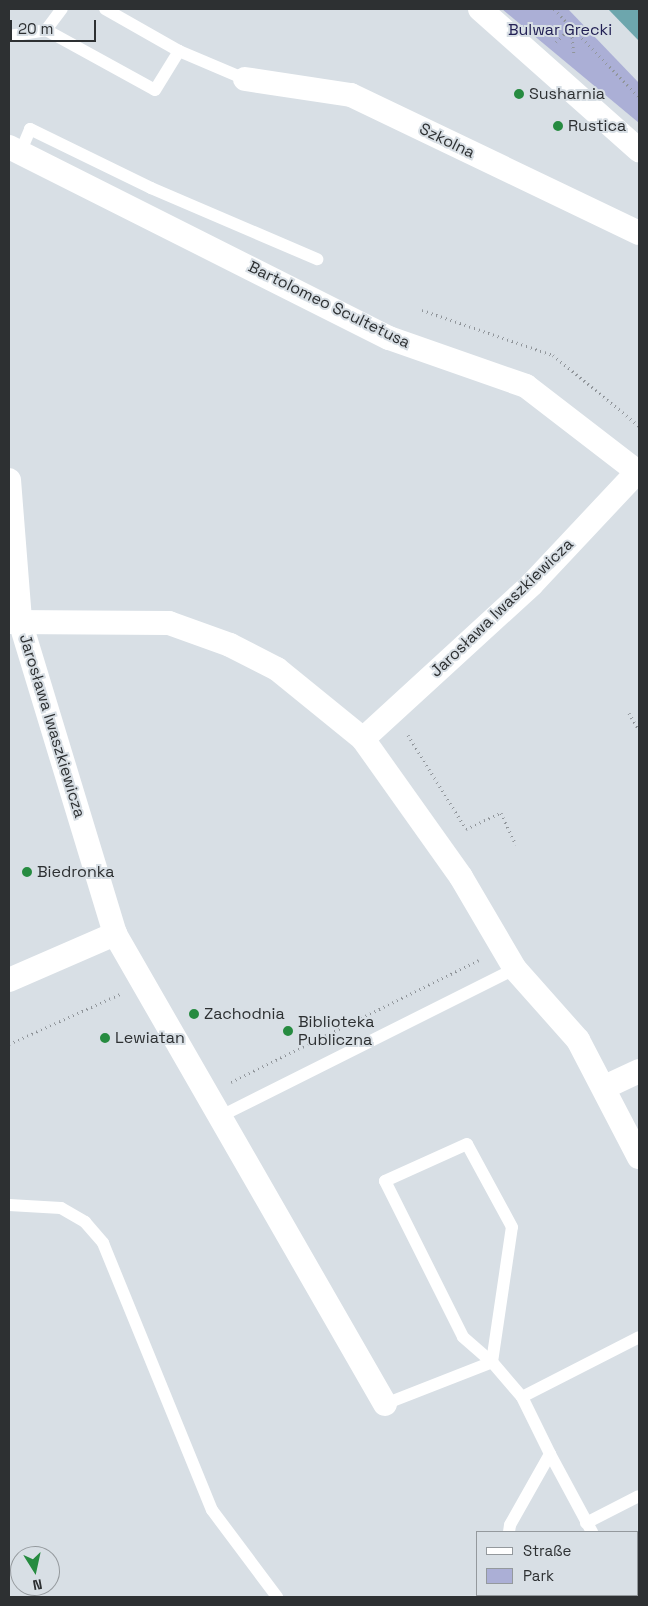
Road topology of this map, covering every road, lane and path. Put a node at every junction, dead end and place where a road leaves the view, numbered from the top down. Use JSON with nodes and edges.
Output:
{"nodes":[{"id":1,"x":62,"y":9,"type":"edge"},
{"id":2,"x":105,"y":9,"type":"edge"},
{"id":3,"x":480,"y":9,"type":"edge"},
{"id":4,"x":554,"y":9,"type":"edge"},
{"id":5,"x":571,"y":26,"type":"junction"},
{"id":6,"x":46,"y":30,"type":"junction"},
{"id":7,"x":9,"y":36,"type":"edge"},
{"id":8,"x":553,"y":45,"type":"dead end"},
{"id":9,"x":179,"y":50,"type":"junction"},
{"id":10,"x":575,"y":64,"type":"dead end"},
{"id":11,"x":245,"y":79,"type":"joint"},
{"id":12,"x":639,"y":97,"type":"edge"},
{"id":13,"x":14,"y":150,"type":"edge"},
{"id":14,"x":639,"y":150,"type":"edge"},
{"id":15,"x":639,"y":233,"type":"edge"},
{"id":16,"x":317,"y":259,"type":"dead end"},
{"id":17,"x":422,"y":310,"type":"dead end"},
{"id":18,"x":639,"y":426,"type":"edge"},
{"id":19,"x":638,"y":472,"type":"edge"},
{"id":20,"x":9,"y":480,"type":"edge"},
{"id":21,"x":15,"y":622,"type":"edge"},
{"id":22,"x":629,"y":713,"type":"dead end"},
{"id":23,"x":639,"y":730,"type":"edge"},
{"id":24,"x":408,"y":735,"type":"dead end"},
{"id":25,"x":363,"y":739,"type":"junction"},
{"id":26,"x":516,"y":845,"type":"dead end"},
{"id":27,"x":115,"y":934,"type":"junction"},
{"id":28,"x":503,"y":948,"type":"junction"},
{"id":29,"x":514,"y":968,"type":"junction"},
{"id":30,"x":9,"y":980,"type":"edge"},
{"id":31,"x":143,"y":982,"type":"junction"},
{"id":32,"x":9,"y":1044,"type":"edge"},
{"id":33,"x":639,"y":1071,"type":"edge"},
{"id":34,"x":605,"y":1087,"type":"junction"},
{"id":35,"x":208,"y":1093,"type":"junction"},
{"id":36,"x":221,"y":1116,"type":"junction"},
{"id":37,"x":639,"y":1157,"type":"edge"},
{"id":38,"x":9,"y":1205,"type":"edge"},
{"id":39,"x":639,"y":1337,"type":"edge"},
{"id":40,"x":492,"y":1362,"type":"junction"},
{"id":41,"x":522,"y":1396,"type":"junction"},
{"id":42,"x":385,"y":1404,"type":"joint"},
{"id":43,"x":550,"y":1454,"type":"junction"},
{"id":44,"x":639,"y":1496,"type":"edge"},
{"id":45,"x":589,"y":1527,"type":"edge"},
{"id":46,"x":509,"y":1531,"type":"edge"},
{"id":47,"x":277,"y":1597,"type":"edge"}],
"edges":[{"from":1,"to":6,"type":"lane"},
{"from":2,"to":9,"type":"lane"},
{"from":3,"to":14,"type":"street"},
{"from":4,"to":5,"type":"path"},
{"from":5,"to":8,"type":"path"},
{"from":5,"to":10,"type":"path"},
{"from":5,"to":12,"type":"path"},
{"from":6,"to":7,"type":"lane"},
{"from":6,"to":9,"type":"lane"},
{"from":9,"to":11,"type":"lane"},
{"from":11,"to":15,"type":"street","name":"Szkolna"},
{"from":13,"to":16,"type":"lane"},
{"from":13,"to":19,"type":"street","name":"Bartolomeo Scultetusa"},
{"from":17,"to":18,"type":"path"},
{"from":19,"to":25,"type":"street","name":"Jarosława Iwaszkiewicza"},
{"from":20,"to":21,"type":"street"},
{"from":21,"to":25,"type":"street","name":"Jarosława Iwaszkiewicza"},
{"from":21,"to":27,"type":"street","name":"Jarosława Iwaszkiewicza"},
{"from":22,"to":23,"type":"path"},
{"from":24,"to":26,"type":"path"},
{"from":25,"to":28,"type":"street","name":"Jarosława Iwaszkiewicza"},
{"from":27,"to":30,"type":"street"},
{"from":27,"to":31,"type":"street","name":"Jarosława Iwaszkiewicza"},
{"from":28,"to":29,"type":"street","name":"Jarosława Iwaszkiewicza"},
{"from":28,"to":35,"type":"path"},
{"from":29,"to":34,"type":"street","name":"Jarosława Iwaszkiewicza"},
{"from":29,"to":36,"type":"lane"},
{"from":31,"to":32,"type":"path"},
{"from":31,"to":35,"type":"street","name":"Jarosława Iwaszkiewicza"},
{"from":33,"to":34,"type":"street"},
{"from":34,"to":37,"type":"street","name":"Jarosława Iwaszkiewicza"},
{"from":35,"to":36,"type":"street","name":"Jarosława Iwaszkiewicza"},
{"from":36,"to":42,"type":"street","name":"Jarosława Iwaszkiewicza"},
{"from":38,"to":47,"type":"lane"},
{"from":39,"to":41,"type":"lane"},
{"from":40,"to":40,"type":"lane"},
{"from":40,"to":41,"type":"lane"},
{"from":40,"to":42,"type":"lane"},
{"from":41,"to":43,"type":"lane"},
{"from":43,"to":45,"type":"lane"},
{"from":43,"to":46,"type":"lane"},
{"from":44,"to":45,"type":"lane"}]}
